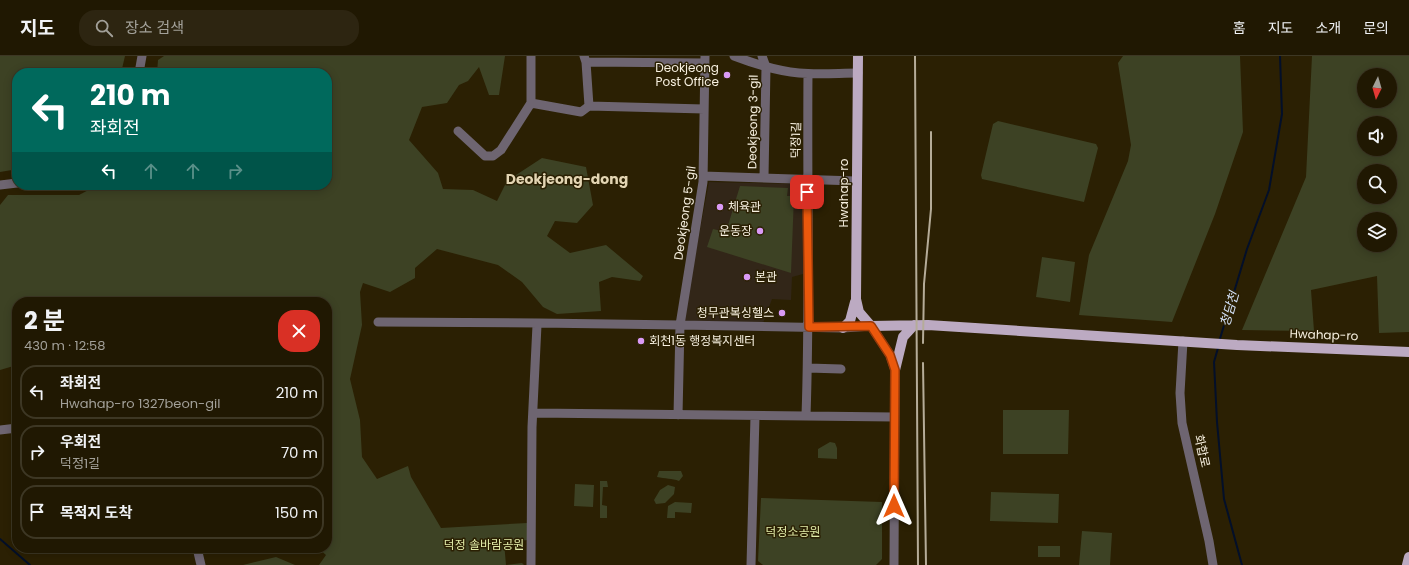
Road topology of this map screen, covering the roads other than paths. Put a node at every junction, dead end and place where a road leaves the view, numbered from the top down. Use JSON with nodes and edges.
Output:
{"nodes":[{"id":1,"x":142,"y":56,"type":"edge"},
{"id":2,"x":531,"y":56,"type":"edge"},
{"id":3,"x":734,"y":56,"type":"edge"},
{"id":4,"x":762,"y":56,"type":"edge"},
{"id":5,"x":858,"y":56,"type":"edge"},
{"id":6,"x":585,"y":59,"type":"edge"},
{"id":7,"x":705,"y":60,"type":"edge"},
{"id":8,"x":766,"y":67,"type":"junction"},
{"id":9,"x":140,"y":68,"type":"edge"},
{"id":10,"x":858,"y":73,"type":"junction"},
{"id":11,"x":808,"y":74,"type":"junction"},
{"id":12,"x":531,"y":103,"type":"junction"},
{"id":13,"x":588,"y":106,"type":"junction"},
{"id":14,"x":704,"y":109,"type":"junction"},
{"id":15,"x":458,"y":131,"type":"dead end"},
{"id":16,"x":704,"y":176,"type":"junction"},
{"id":17,"x":764,"y":177,"type":"junction"},
{"id":18,"x":807,"y":178,"type":"junction"},
{"id":19,"x":856,"y":181,"type":"junction"},
{"id":20,"x":12,"y":183,"type":"edge"},
{"id":21,"x":0,"y":184,"type":"edge"},
{"id":22,"x":856,"y":294,"type":"junction"},
{"id":23,"x":378,"y":322,"type":"dead end"},
{"id":24,"x":539,"y":323,"type":"junction"},
{"id":25,"x":680,"y":325,"type":"junction"},
{"id":26,"x":911,"y":325,"type":"junction"},
{"id":27,"x":871,"y":326,"type":"junction"},
{"id":28,"x":809,"y":327,"type":"junction"},
{"id":29,"x":847,"y":327,"type":"junction"},
{"id":30,"x":1183,"y":341,"type":"junction"},
{"id":31,"x":1388,"y":351,"type":"junction"},
{"id":32,"x":1409,"y":352,"type":"edge"},
{"id":33,"x":1409,"y":357,"type":"edge"},
{"id":34,"x":808,"y":368,"type":"junction"},
{"id":35,"x":841,"y":369,"type":"dead end"},
{"id":36,"x":895,"y":370,"type":"junction"},
{"id":37,"x":534,"y":412,"type":"junction"},
{"id":38,"x":678,"y":415,"type":"junction"},
{"id":39,"x":755,"y":416,"type":"junction"},
{"id":40,"x":806,"y":416,"type":"junction"},
{"id":41,"x":894,"y":417,"type":"junction"},
{"id":42,"x":12,"y":429,"type":"edge"},
{"id":43,"x":0,"y":430,"type":"edge"},
{"id":44,"x":198,"y":553,"type":"edge"},
{"id":45,"x":1409,"y":557,"type":"edge"},
{"id":46,"x":201,"y":565,"type":"edge"},
{"id":47,"x":531,"y":565,"type":"edge"},
{"id":48,"x":750,"y":565,"type":"edge"},
{"id":49,"x":894,"y":565,"type":"edge"},
{"id":50,"x":1213,"y":565,"type":"edge"},
{"id":51,"x":1407,"y":565,"type":"edge"}],
"edges":[{"from":1,"to":9,"type":"street"},
{"from":2,"to":12,"type":"street"},
{"from":3,"to":8,"type":"street"},
{"from":4,"to":8,"type":"street"},
{"from":5,"to":10,"type":"main road","name":"Hwahap-ro"},
{"from":6,"to":7,"type":"street"},
{"from":6,"to":13,"type":"street"},
{"from":7,"to":14,"type":"street","name":"Deokjeong 5-gil"},
{"from":8,"to":11,"type":"street"},
{"from":8,"to":17,"type":"street","name":"Deokjeong 3-gil"},
{"from":10,"to":11,"type":"street"},
{"from":10,"to":19,"type":"main road","name":"Hwahap-ro"},
{"from":11,"to":18,"type":"street","name":"덕정1길"},
{"from":12,"to":13,"type":"street"},
{"from":12,"to":15,"type":"street"},
{"from":13,"to":14,"type":"street"},
{"from":14,"to":16,"type":"street","name":"Deokjeong 5-gil"},
{"from":16,"to":17,"type":"street"},
{"from":16,"to":25,"type":"street","name":"Deokjeong 5-gil"},
{"from":17,"to":18,"type":"street"},
{"from":18,"to":19,"type":"street"},
{"from":18,"to":28,"type":"street","name":"덕정1길"},
{"from":19,"to":22,"type":"main road","name":"Hwahap-ro"},
{"from":20,"to":21,"type":"street"},
{"from":22,"to":27,"type":"main road","name":"Hwahap-ro"},
{"from":22,"to":29,"type":"main road"},
{"from":23,"to":24,"type":"street"},
{"from":24,"to":25,"type":"street"},
{"from":24,"to":37,"type":"street"},
{"from":25,"to":28,"type":"street"},
{"from":25,"to":38,"type":"street","name":"Deokjeong 5-gil"},
{"from":26,"to":27,"type":"main road"},
{"from":26,"to":30,"type":"main road"},
{"from":26,"to":36,"type":"main road"},
{"from":27,"to":29,"type":"street"},
{"from":27,"to":36,"type":"street"},
{"from":28,"to":29,"type":"street"},
{"from":28,"to":34,"type":"street","name":"덕정1길"},
{"from":30,"to":31,"type":"main road","name":"Hwahap-ro"},
{"from":30,"to":50,"type":"street","name":"화합로"},
{"from":31,"to":32,"type":"main road","name":"Hwahap-ro"},
{"from":31,"to":33,"type":"main road"},
{"from":34,"to":35,"type":"street"},
{"from":34,"to":40,"type":"street","name":"덕정1길"},
{"from":36,"to":41,"type":"street"},
{"from":37,"to":38,"type":"street"},
{"from":37,"to":47,"type":"street"},
{"from":38,"to":39,"type":"street"},
{"from":39,"to":40,"type":"street"},
{"from":39,"to":48,"type":"street"},
{"from":40,"to":41,"type":"street"},
{"from":41,"to":49,"type":"street"},
{"from":42,"to":43,"type":"street"},
{"from":44,"to":46,"type":"street"},
{"from":45,"to":51,"type":"main road"}]}
